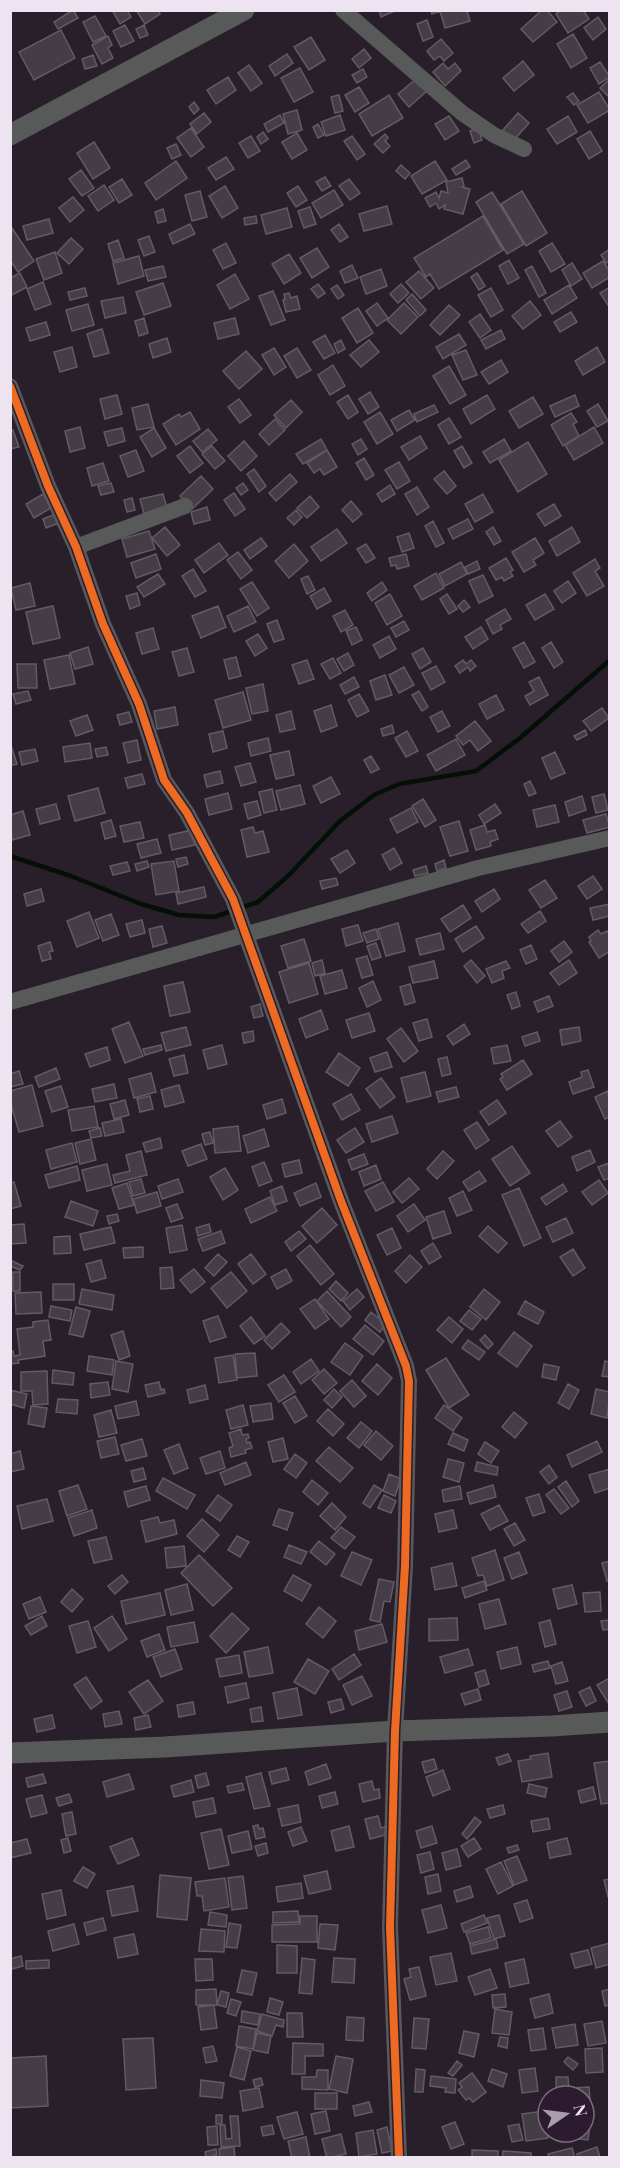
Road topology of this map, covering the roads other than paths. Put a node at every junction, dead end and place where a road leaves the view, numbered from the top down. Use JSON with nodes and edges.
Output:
{"nodes":[{"id":1,"x":244,"y":10,"type":"edge"},
{"id":2,"x":343,"y":10,"type":"edge"},
{"id":3,"x":10,"y":135,"type":"edge"},
{"id":4,"x":524,"y":149,"type":"dead end"},
{"id":5,"x":10,"y":386,"type":"edge"},
{"id":6,"x":184,"y":507,"type":"dead end"},
{"id":7,"x":76,"y":547,"type":"junction"},
{"id":8,"x":609,"y":837,"type":"edge"},
{"id":9,"x":243,"y":930,"type":"junction"},
{"id":10,"x":10,"y":1002,"type":"edge"},
{"id":11,"x":609,"y":1722,"type":"edge"},
{"id":12,"x":395,"y":1731,"type":"junction"},
{"id":13,"x":10,"y":1753,"type":"edge"},
{"id":14,"x":399,"y":2157,"type":"edge"}],
"edges":[{"from":1,"to":3,"type":"street"},
{"from":2,"to":4,"type":"street"},
{"from":5,"to":7,"type":"street"},
{"from":6,"to":7,"type":"street"},
{"from":7,"to":9,"type":"street"},
{"from":8,"to":9,"type":"street"},
{"from":9,"to":10,"type":"street"},
{"from":9,"to":12,"type":"street"},
{"from":11,"to":12,"type":"street"},
{"from":12,"to":13,"type":"street"},
{"from":12,"to":14,"type":"street"}]}
